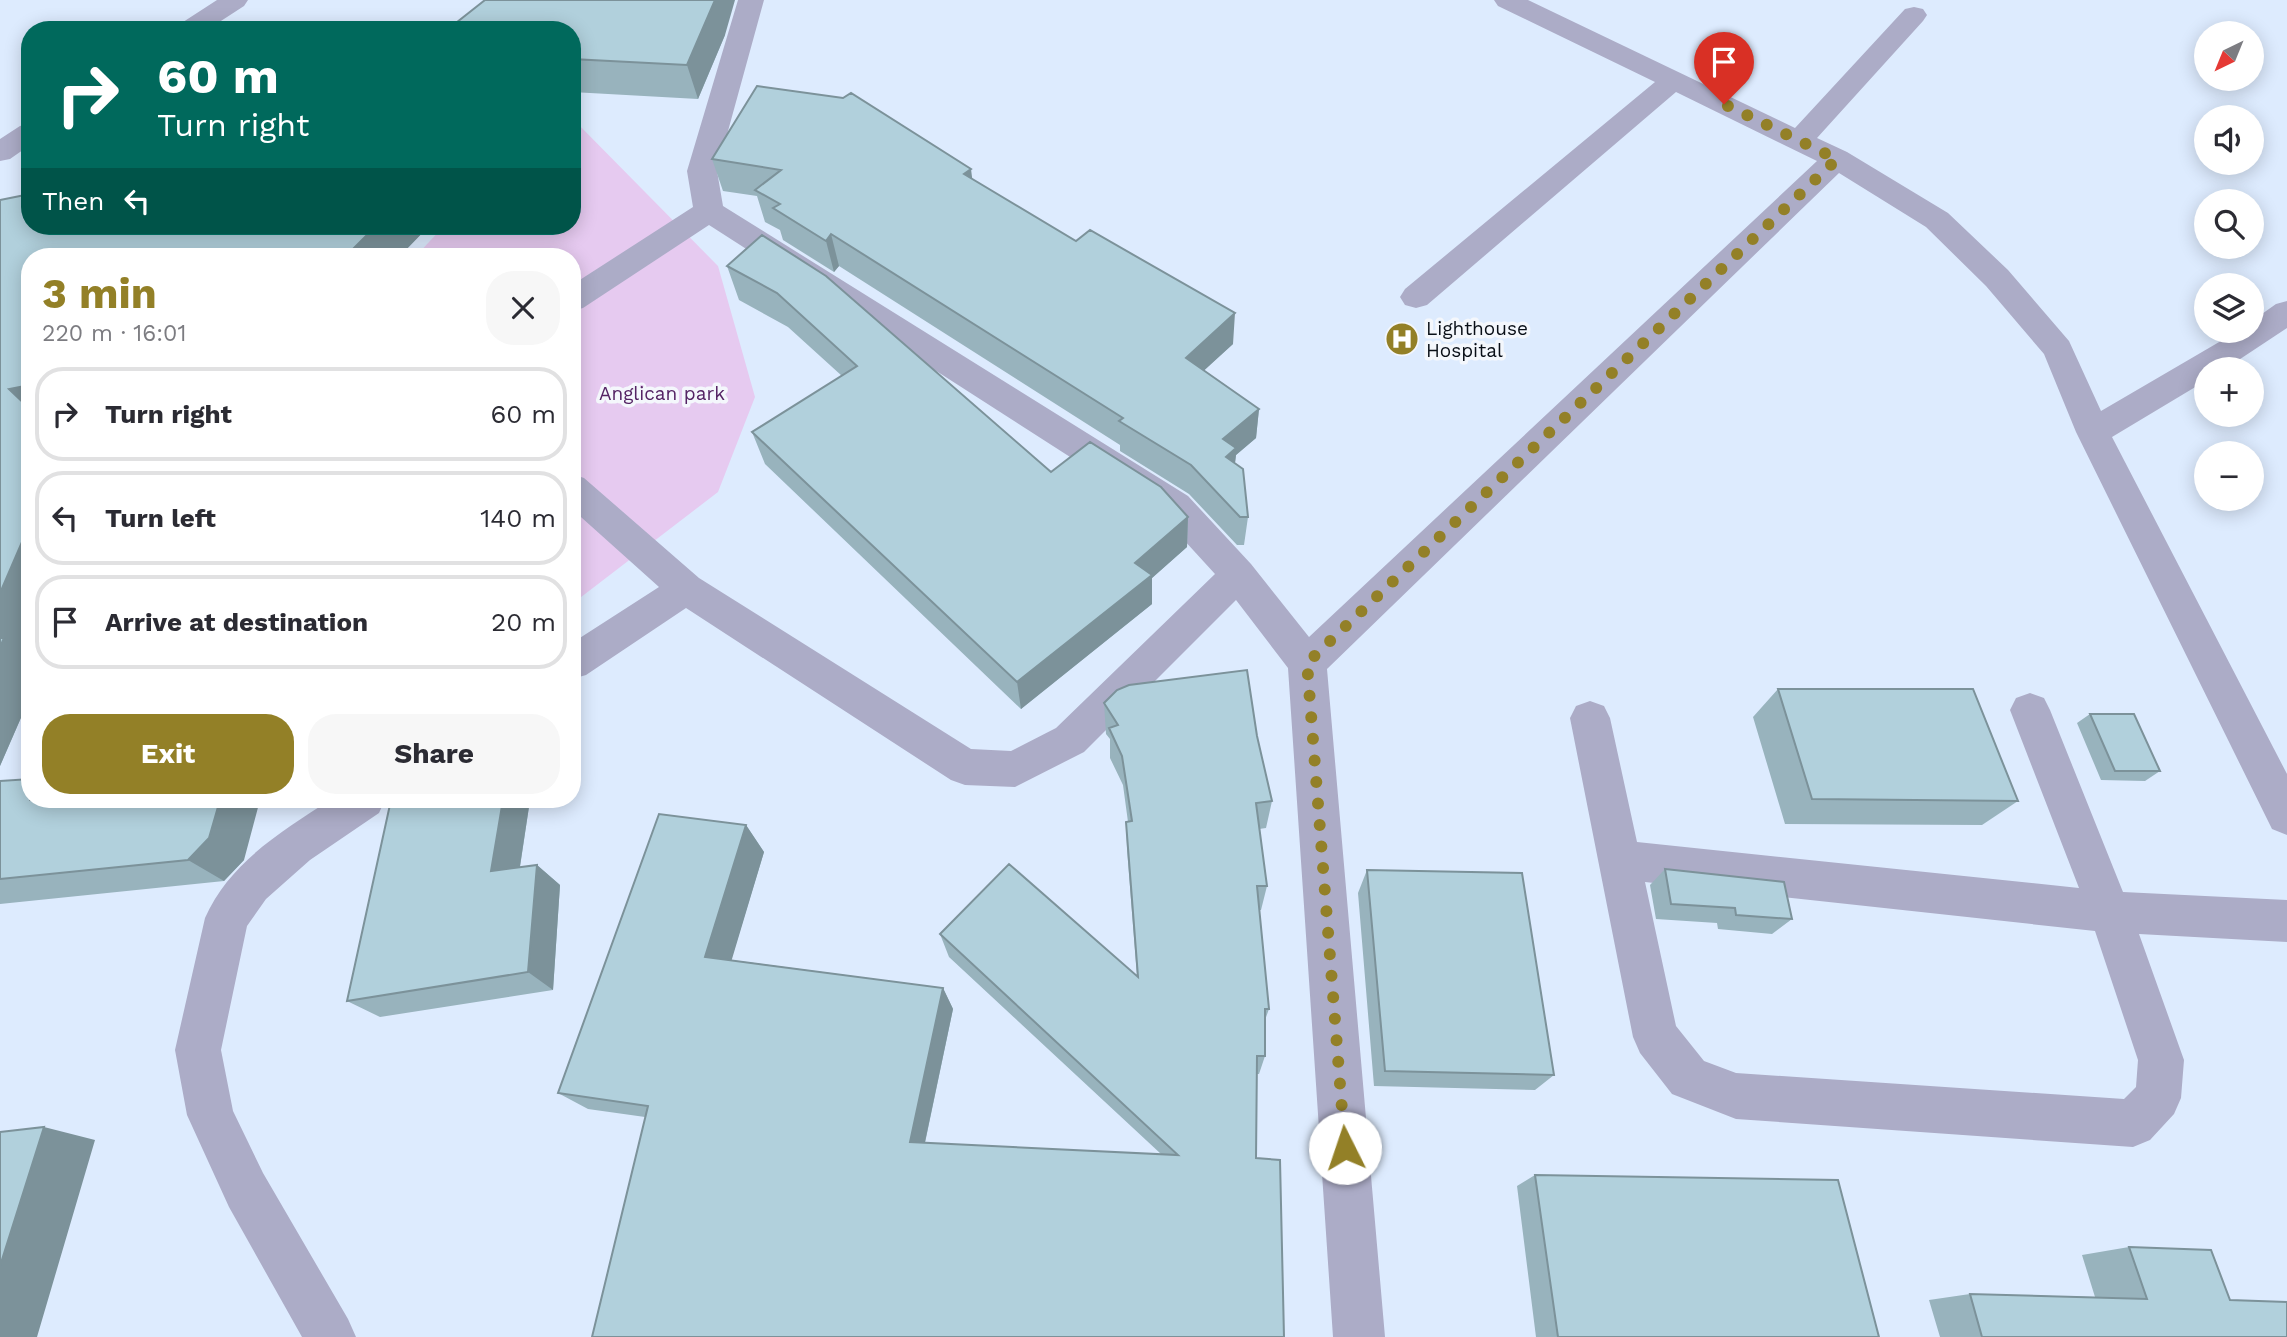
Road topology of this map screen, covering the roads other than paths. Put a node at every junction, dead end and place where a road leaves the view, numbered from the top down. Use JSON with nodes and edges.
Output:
{"nodes":[{"id":1,"x":235,"y":0,"type":"edge"},
{"id":2,"x":751,"y":0,"type":"edge"},
{"id":3,"x":1507,"y":0,"type":"edge"},
{"id":4,"x":1914,"y":15,"type":"dead end"},
{"id":5,"x":203,"y":21,"type":"edge"},
{"id":6,"x":1674,"y":80,"type":"junction"},
{"id":7,"x":21,"y":138,"type":"edge"},
{"id":8,"x":1799,"y":141,"type":"junction"},
{"id":9,"x":0,"y":152,"type":"edge"},
{"id":10,"x":1837,"y":159,"type":"junction"},
{"id":11,"x":709,"y":211,"type":"junction"},
{"id":12,"x":581,"y":294,"type":"edge"},
{"id":13,"x":1416,"y":297,"type":"dead end"},
{"id":14,"x":2287,"y":312,"type":"edge"},
{"id":15,"x":2093,"y":432,"type":"junction"},
{"id":16,"x":581,"y":496,"type":"edge"},
{"id":17,"x":1238,"y":575,"type":"junction"},
{"id":18,"x":686,"y":589,"type":"junction"},
{"id":19,"x":581,"y":657,"type":"edge"},
{"id":20,"x":1307,"y":663,"type":"junction"},
{"id":21,"x":2030,"y":710,"type":"dead end"},
{"id":22,"x":1590,"y":718,"type":"dead end"},
{"id":23,"x":353,"y":808,"type":"edge"},
{"id":24,"x":2287,"y":816,"type":"edge"},
{"id":25,"x":1621,"y":860,"type":"junction"},
{"id":26,"x":2110,"y":912,"type":"junction"},
{"id":27,"x":2287,"y":921,"type":"edge"},
{"id":28,"x":330,"y":1337,"type":"edge"},
{"id":29,"x":1359,"y":1337,"type":"edge"}],
"edges":[{"from":1,"to":5,"type":"street"},
{"from":2,"to":11,"type":"street"},
{"from":3,"to":6,"type":"street"},
{"from":4,"to":8,"type":"street"},
{"from":6,"to":8,"type":"street"},
{"from":6,"to":13,"type":"street"},
{"from":7,"to":9,"type":"street"},
{"from":8,"to":10,"type":"street"},
{"from":10,"to":15,"type":"street"},
{"from":10,"to":20,"type":"street"},
{"from":11,"to":12,"type":"street"},
{"from":11,"to":17,"type":"street"},
{"from":14,"to":15,"type":"street"},
{"from":15,"to":24,"type":"street"},
{"from":16,"to":18,"type":"street"},
{"from":17,"to":18,"type":"street"},
{"from":17,"to":20,"type":"street"},
{"from":18,"to":19,"type":"street"},
{"from":20,"to":29,"type":"street"},
{"from":21,"to":26,"type":"street"},
{"from":22,"to":25,"type":"street"},
{"from":23,"to":28,"type":"street"},
{"from":25,"to":26,"type":"street"},
{"from":25,"to":26,"type":"street"},
{"from":26,"to":27,"type":"street"}]}
